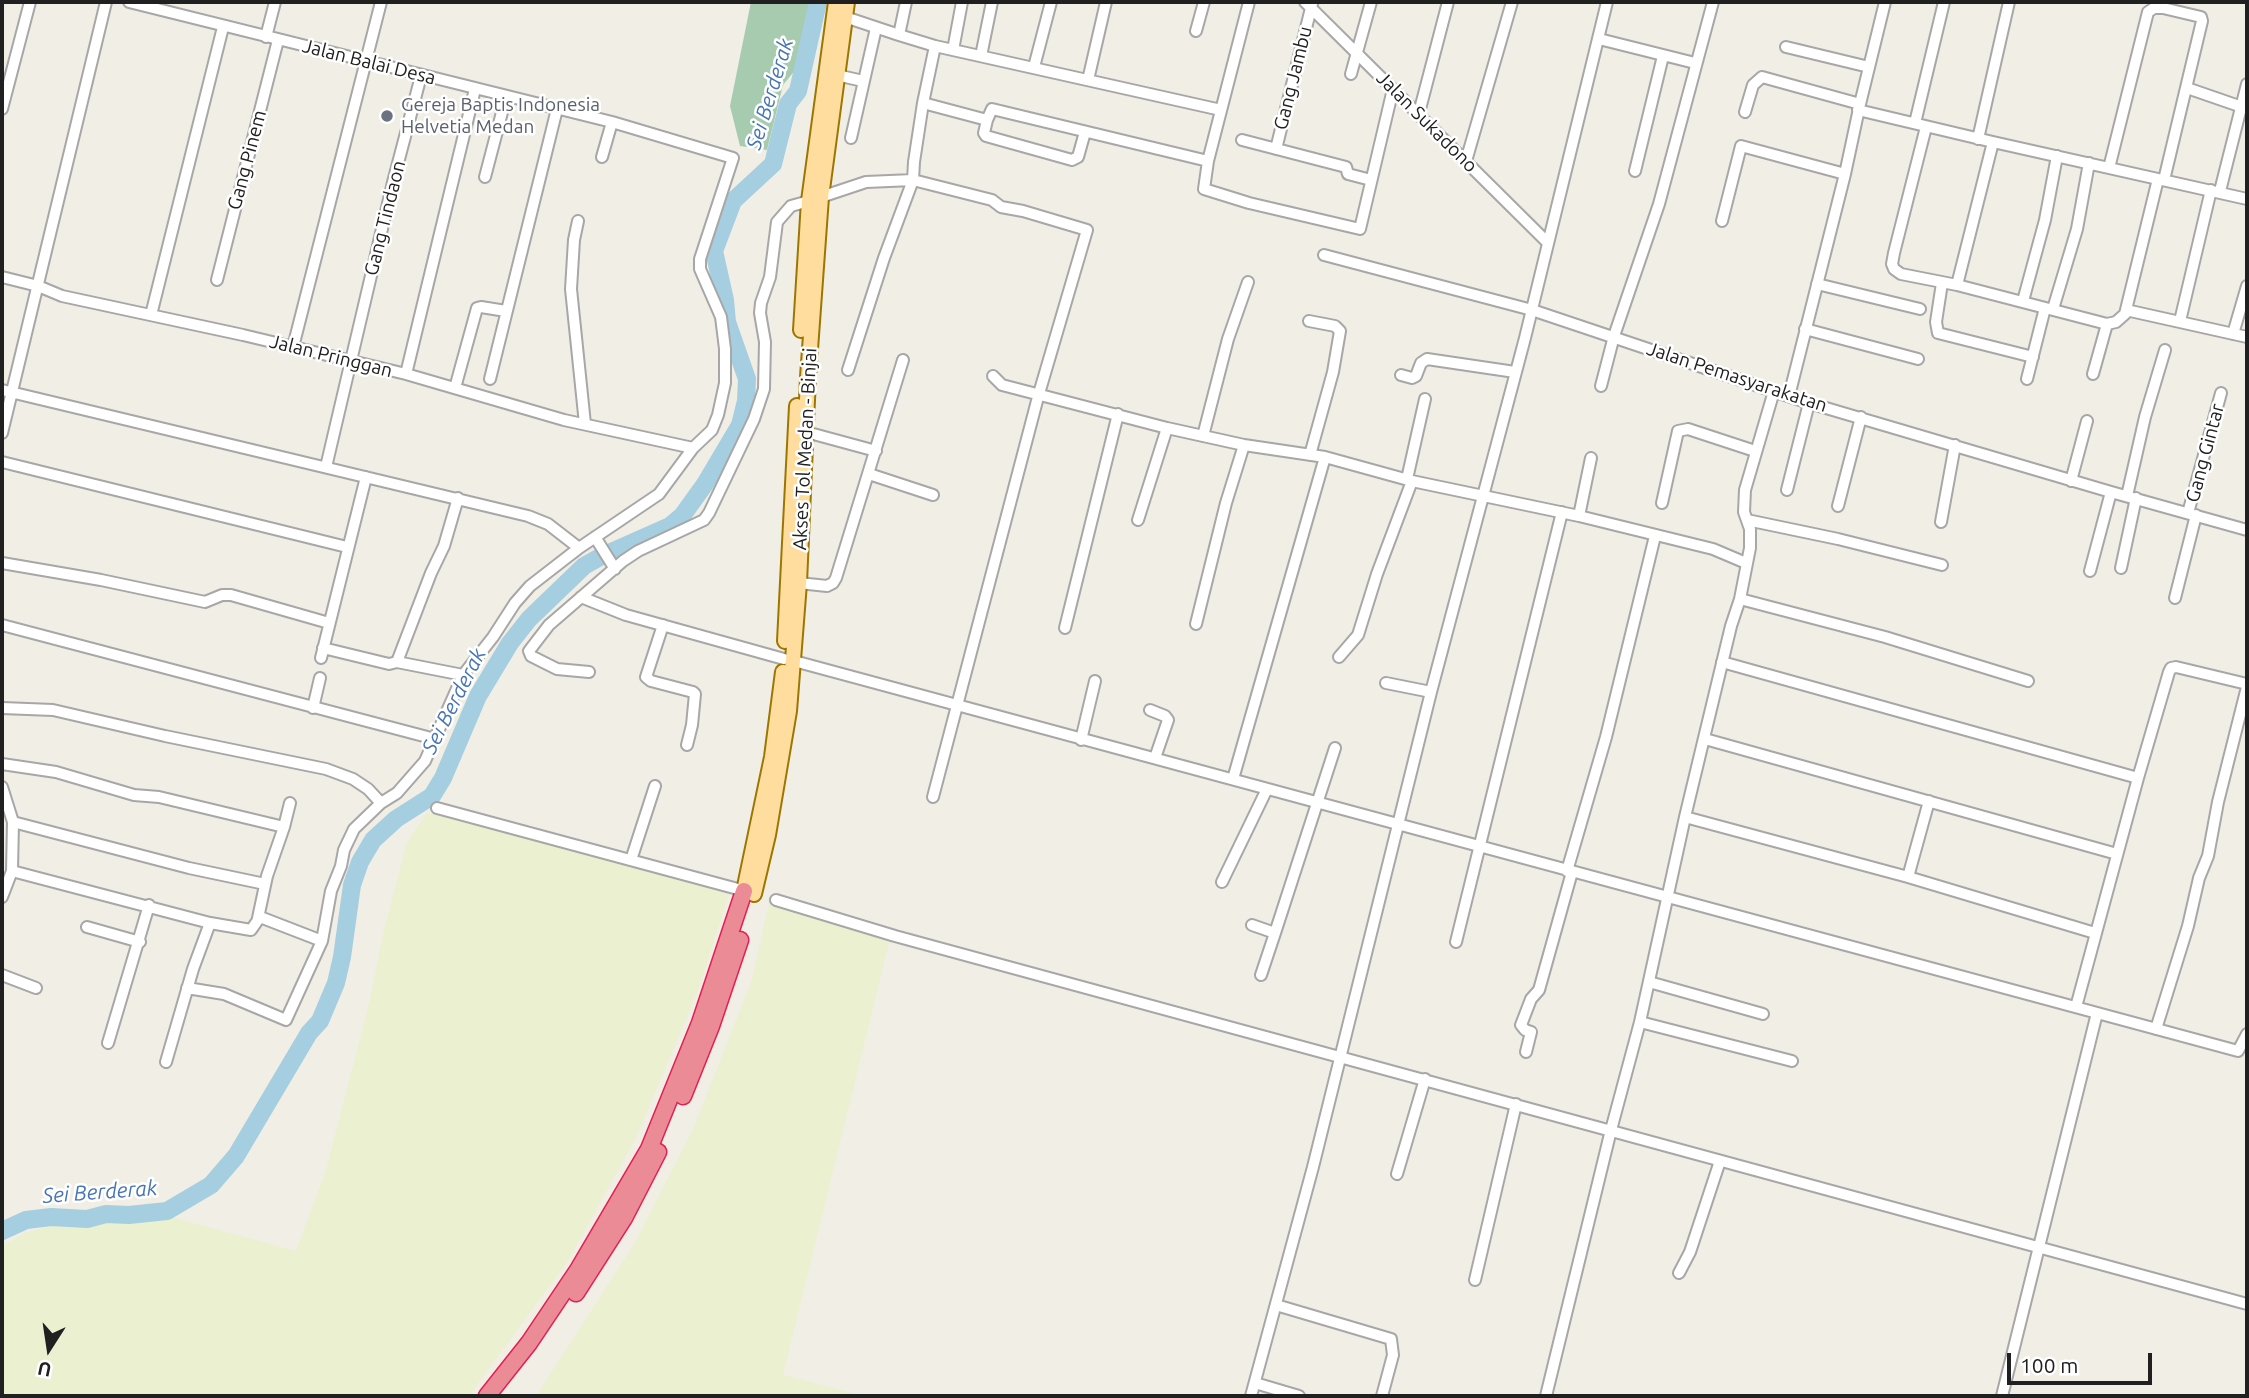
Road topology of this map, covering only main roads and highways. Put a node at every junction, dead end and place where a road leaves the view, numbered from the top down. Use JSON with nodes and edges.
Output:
{"nodes":[{"id":1,"x":836,"y":2,"type":"edge"},
{"id":2,"x":847,"y":2,"type":"edge"},
{"id":3,"x":832,"y":74,"type":"junction"},
{"id":4,"x":815,"y":199,"type":"junction"},
{"id":5,"x":798,"y":508,"type":"junction"},
{"id":6,"x":789,"y":660,"type":"junction"},
{"id":7,"x":749,"y":892,"type":"junction"},
{"id":8,"x":487,"y":1396,"type":"edge"},
{"id":9,"x":500,"y":1396,"type":"edge"}],
"edges":[{"from":1,"to":3,"type":"main road","name":"Akses Tol Medan - Binjai"},
{"from":2,"to":3,"type":"main road","name":"Akses Tol Medan - Binjai"},
{"from":3,"to":4,"type":"main road","name":"Akses Tol Medan - Binjai"},
{"from":4,"to":5,"type":"main road","name":"Akses Tol Medan - Binjai"},
{"from":4,"to":5,"type":"main road","name":"Akses Tol Medan - Binjai"},
{"from":5,"to":6,"type":"main road","name":"Akses Tol Medan - Binjai"},
{"from":5,"to":6,"type":"main road","name":"Akses Tol Medan - Binjai"},
{"from":6,"to":7,"type":"main road","name":"Akses Tol Medan - Binjai"},
{"from":7,"to":8,"type":"highway"},
{"from":7,"to":9,"type":"highway"}]}
